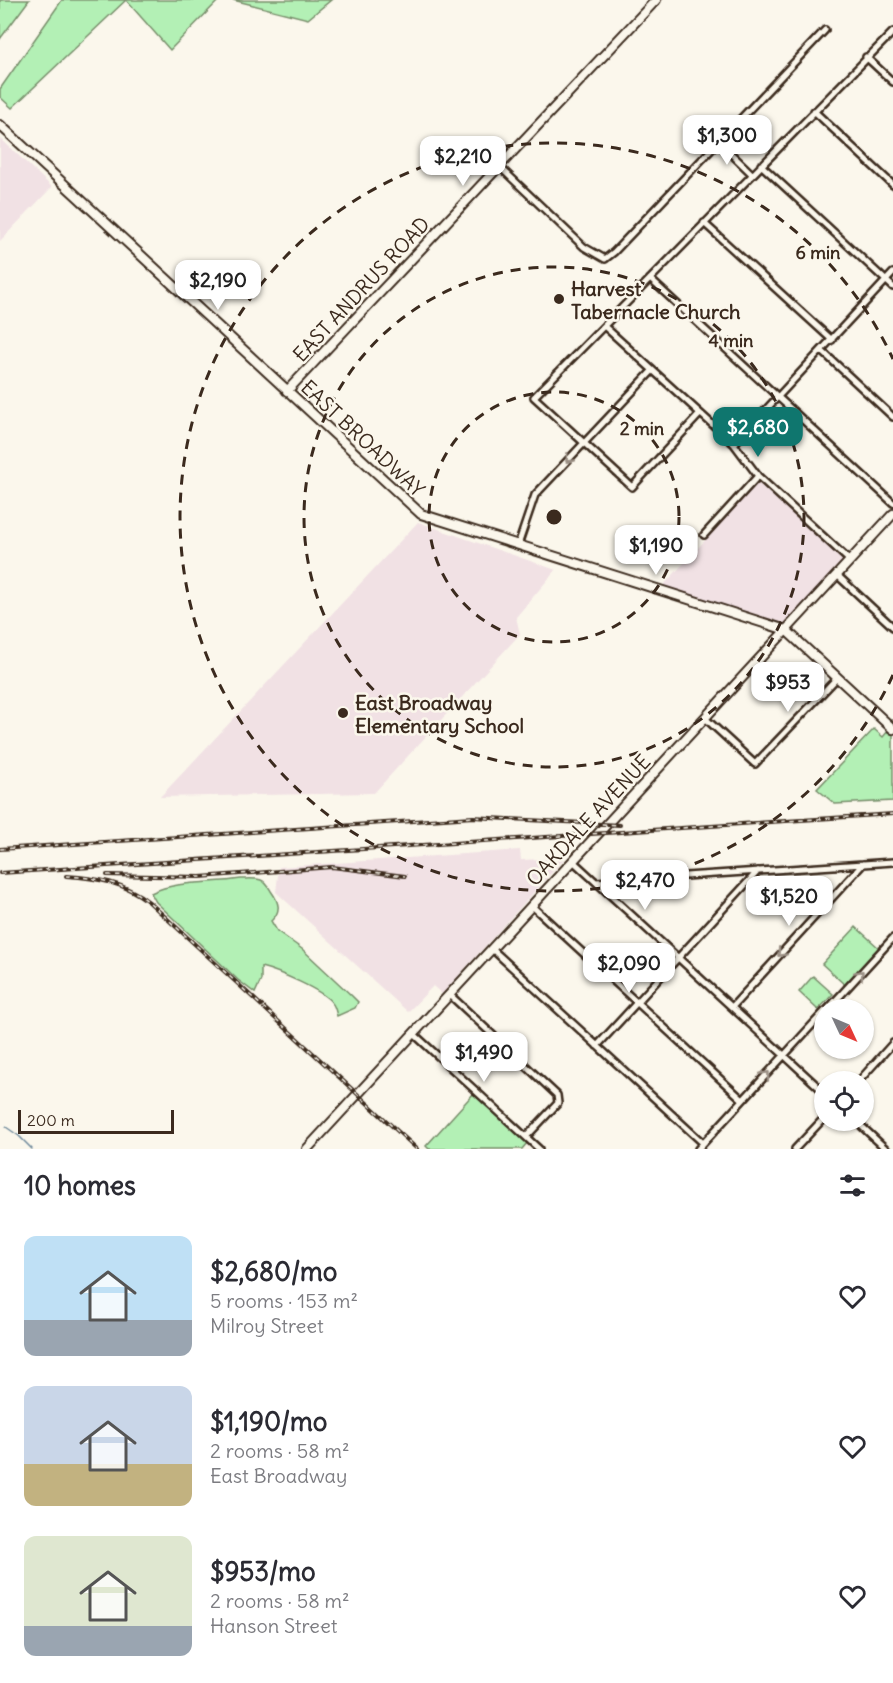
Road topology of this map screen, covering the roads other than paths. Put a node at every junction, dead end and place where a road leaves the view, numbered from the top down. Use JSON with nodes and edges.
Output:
{"nodes":[{"id":1,"x":656,"y":0,"type":"edge"},
{"id":2,"x":825,"y":30,"type":"dead end"},
{"id":3,"x":893,"y":32,"type":"edge"},
{"id":4,"x":866,"y":57,"type":"junction"},
{"id":5,"x":893,"y":82,"type":"edge"},
{"id":6,"x":814,"y":111,"type":"junction"},
{"id":7,"x":0,"y":125,"type":"edge"},
{"id":8,"x":718,"y":142,"type":"junction"},
{"id":9,"x":761,"y":165,"type":"junction"},
{"id":10,"x":500,"y":166,"type":"junction"},
{"id":11,"x":752,"y":174,"type":"junction"},
{"id":12,"x":893,"y":184,"type":"edge"},
{"id":13,"x":704,"y":223,"type":"junction"},
{"id":14,"x":893,"y":273,"type":"edge"},
{"id":15,"x":650,"y":279,"type":"junction"},
{"id":16,"x":886,"y":280,"type":"junction"},
{"id":17,"x":893,"y":287,"type":"edge"},
{"id":18,"x":604,"y":326,"type":"junction"},
{"id":19,"x":832,"y":340,"type":"junction"},
{"id":20,"x":822,"y":351,"type":"junction"},
{"id":21,"x":652,"y":371,"type":"junction"},
{"id":22,"x":287,"y":391,"type":"junction"},
{"id":23,"x":778,"y":398,"type":"junction"},
{"id":24,"x":700,"y":414,"type":"junction"},
{"id":25,"x":893,"y":417,"type":"edge"},
{"id":26,"x":584,"y":443,"type":"junction"},
{"id":27,"x":735,"y":444,"type":"junction"},
{"id":28,"x":758,"y":476,"type":"junction"},
{"id":29,"x":893,"y":503,"type":"edge"},
{"id":30,"x":891,"y":520,"type":"edge"},
{"id":31,"x":704,"y":535,"type":"dead end"},
{"id":32,"x":518,"y":545,"type":"junction"},
{"id":33,"x":850,"y":561,"type":"junction"},
{"id":34,"x":837,"y":575,"type":"junction"},
{"id":35,"x":893,"y":627,"type":"edge"},
{"id":36,"x":786,"y":630,"type":"junction"},
{"id":37,"x":837,"y":678,"type":"junction"},
{"id":38,"x":705,"y":718,"type":"junction"},
{"id":39,"x":893,"y":729,"type":"edge"},
{"id":40,"x":573,"y":861,"type":"junction"},
{"id":41,"x":893,"y":862,"type":"edge"},
{"id":42,"x":863,"y":864,"type":"junction"},
{"id":43,"x":758,"y":871,"type":"junction"},
{"id":44,"x":596,"y":882,"type":"junction"},
{"id":45,"x":532,"y":906,"type":"junction"},
{"id":46,"x":892,"y":941,"type":"edge"},
{"id":47,"x":492,"y":949,"type":"junction"},
{"id":48,"x":678,"y":958,"type":"junction"},
{"id":49,"x":450,"y":994,"type":"junction"},
{"id":50,"x":837,"y":999,"type":"edge"},
{"id":51,"x":637,"y":1002,"type":"junction"},
{"id":52,"x":732,"y":1007,"type":"junction"},
{"id":53,"x":814,"y":1023,"type":"edge"},
{"id":54,"x":414,"y":1034,"type":"junction"},
{"id":55,"x":893,"y":1043,"type":"edge"},
{"id":56,"x":597,"y":1046,"type":"junction"},
{"id":57,"x":784,"y":1055,"type":"junction"},
{"id":58,"x":868,"y":1071,"type":"edge"},
{"id":59,"x":814,"y":1083,"type":"edge"},
{"id":60,"x":743,"y":1100,"type":"junction"},
{"id":61,"x":814,"y":1129,"type":"edge"},
{"id":62,"x":866,"y":1131,"type":"edge"},
{"id":63,"x":526,"y":1137,"type":"junction"},
{"id":64,"x":703,"y":1143,"type":"junction"},
{"id":65,"x":884,"y":1148,"type":"edge"},
{"id":66,"x":308,"y":1149,"type":"edge"},
{"id":67,"x":539,"y":1149,"type":"edge"},
{"id":68,"x":698,"y":1149,"type":"edge"},
{"id":69,"x":795,"y":1149,"type":"edge"}],
"edges":[{"from":1,"to":10,"type":"street","name":"EAST ANDRUS ROAD"},
{"from":2,"to":8,"type":"street"},
{"from":3,"to":4,"type":"street"},
{"from":4,"to":5,"type":"street"},
{"from":4,"to":6,"type":"street"},
{"from":6,"to":9,"type":"street"},
{"from":6,"to":12,"type":"street"},
{"from":7,"to":22,"type":"street","name":"EAST BROADWAY"},
{"from":8,"to":10,"type":"street"},
{"from":8,"to":11,"type":"street"},
{"from":9,"to":11,"type":"street"},
{"from":9,"to":16,"type":"street"},
{"from":10,"to":22,"type":"street","name":"EAST ANDRUS ROAD"},
{"from":11,"to":13,"type":"street"},
{"from":13,"to":15,"type":"street"},
{"from":13,"to":19,"type":"street"},
{"from":14,"to":16,"type":"street"},
{"from":15,"to":18,"type":"street"},
{"from":15,"to":23,"type":"street"},
{"from":16,"to":17,"type":"street"},
{"from":16,"to":19,"type":"street"},
{"from":18,"to":21,"type":"street"},
{"from":18,"to":26,"type":"street"},
{"from":19,"to":20,"type":"street"},
{"from":20,"to":23,"type":"street"},
{"from":20,"to":25,"type":"street"},
{"from":21,"to":24,"type":"street"},
{"from":21,"to":26,"type":"street"},
{"from":22,"to":32,"type":"street","name":"EAST BROADWAY"},
{"from":23,"to":27,"type":"street"},
{"from":23,"to":29,"type":"street"},
{"from":24,"to":26,"type":"street"},
{"from":24,"to":27,"type":"street"},
{"from":26,"to":32,"type":"street","one_way":true},
{"from":27,"to":28,"type":"street"},
{"from":28,"to":31,"type":"street"},
{"from":28,"to":33,"type":"street"},
{"from":30,"to":33,"type":"street","name":"OAKDALE AVENUE"},
{"from":32,"to":36,"type":"street","name":"EAST BROADWAY"},
{"from":33,"to":34,"type":"street","name":"OAKDALE AVENUE"},
{"from":34,"to":35,"type":"street"},
{"from":34,"to":36,"type":"street","name":"OAKDALE AVENUE"},
{"from":36,"to":37,"type":"street","name":"EAST BROADWAY"},
{"from":36,"to":38,"type":"street","name":"OAKDALE AVENUE"},
{"from":37,"to":38,"type":"street"},
{"from":37,"to":39,"type":"street","name":"EAST BROADWAY"},
{"from":38,"to":40,"type":"street","name":"OAKDALE AVENUE"},
{"from":40,"to":44,"type":"street"},
{"from":40,"to":45,"type":"street","name":"OAKDALE AVENUE"},
{"from":41,"to":42,"type":"street"},
{"from":42,"to":43,"type":"street"},
{"from":42,"to":52,"type":"street","one_way":true},
{"from":43,"to":44,"type":"street"},
{"from":43,"to":48,"type":"street"},
{"from":44,"to":48,"type":"street"},
{"from":45,"to":47,"type":"street","name":"OAKDALE AVENUE"},
{"from":45,"to":51,"type":"street"},
{"from":50,"to":46,"type":"street","one_way":true},
{"from":47,"to":49,"type":"street","name":"OAKDALE AVENUE"},
{"from":47,"to":56,"type":"street"},
{"from":48,"to":51,"type":"street"},
{"from":48,"to":52,"type":"street"},
{"from":49,"to":54,"type":"street","name":"OAKDALE AVENUE"},
{"from":49,"to":63,"type":"street"},
{"from":51,"to":56,"type":"street"},
{"from":51,"to":60,"type":"street"},
{"from":52,"to":57,"type":"street"},
{"from":53,"to":57,"type":"street"},
{"from":54,"to":63,"type":"street"},
{"from":54,"to":66,"type":"street","name":"OAKDALE AVENUE"},
{"from":55,"to":58,"type":"street"},
{"from":56,"to":64,"type":"street"},
{"from":57,"to":59,"type":"street"},
{"from":60,"to":57,"type":"street","one_way":true},
{"from":60,"to":64,"type":"street"},
{"from":61,"to":69,"type":"street"},
{"from":62,"to":65,"type":"street"},
{"from":63,"to":67,"type":"street"},
{"from":64,"to":68,"type":"street"}]}
